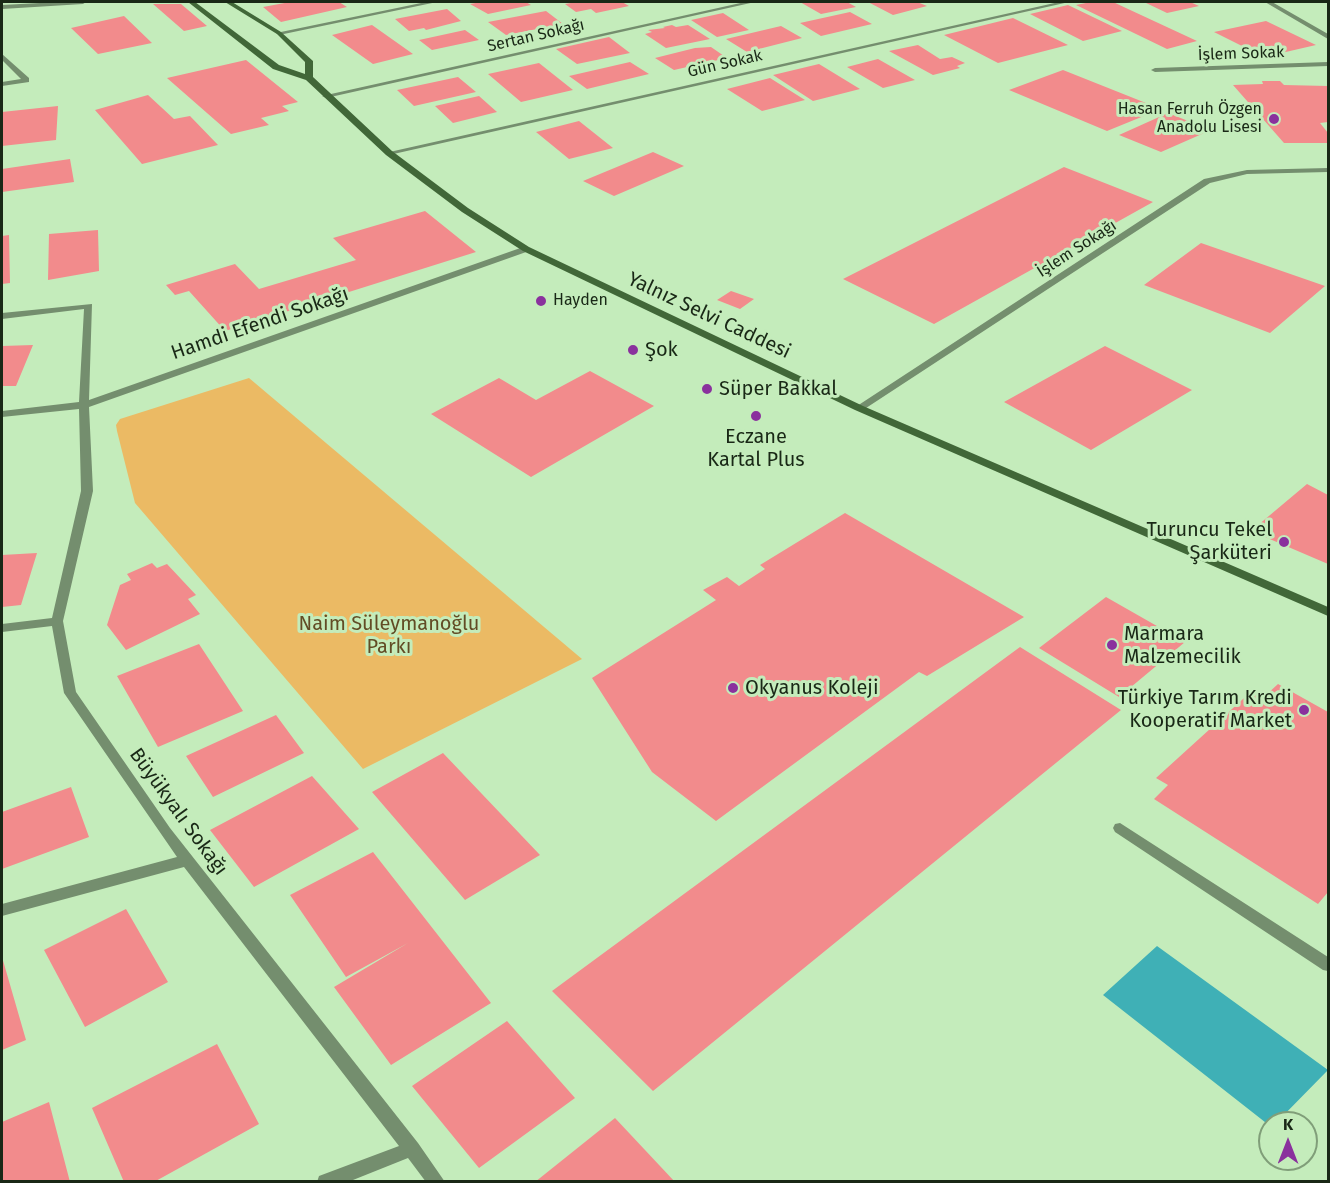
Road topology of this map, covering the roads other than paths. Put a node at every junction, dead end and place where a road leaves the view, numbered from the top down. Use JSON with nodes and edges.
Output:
{"nodes":[{"id":1,"x":83,"y":2,"type":"edge"},
{"id":2,"x":191,"y":2,"type":"edge"},
{"id":3,"x":228,"y":2,"type":"edge"},
{"id":4,"x":434,"y":2,"type":"edge"},
{"id":5,"x":752,"y":2,"type":"edge"},
{"id":6,"x":1066,"y":2,"type":"edge"},
{"id":7,"x":1268,"y":2,"type":"edge"},
{"id":8,"x":2,"y":7,"type":"edge"},
{"id":9,"x":279,"y":33,"type":"junction"},
{"id":10,"x":1329,"y":37,"type":"edge"},
{"id":11,"x":2,"y":56,"type":"edge"},
{"id":12,"x":1329,"y":64,"type":"edge"},
{"id":13,"x":1155,"y":70,"type":"dead end"},
{"id":14,"x":309,"y":78,"type":"junction"},
{"id":15,"x":2,"y":84,"type":"edge"},
{"id":16,"x":326,"y":96,"type":"junction"},
{"id":17,"x":389,"y":153,"type":"junction"},
{"id":18,"x":1329,"y":170,"type":"edge"},
{"id":19,"x":526,"y":249,"type":"junction"},
{"id":20,"x":2,"y":316,"type":"edge"},
{"id":21,"x":84,"y":405,"type":"junction"},
{"id":22,"x":859,"y":408,"type":"junction"},
{"id":23,"x":2,"y":414,"type":"edge"},
{"id":24,"x":1329,"y":612,"type":"edge"},
{"id":25,"x":57,"y":621,"type":"junction"},
{"id":26,"x":2,"y":628,"type":"edge"},
{"id":27,"x":1120,"y":828,"type":"dead end"},
{"id":28,"x":188,"y":860,"type":"junction"},
{"id":29,"x":2,"y":910,"type":"edge"},
{"id":30,"x":1329,"y":966,"type":"edge"},
{"id":31,"x":412,"y":1149,"type":"junction"},
{"id":32,"x":325,"y":1182,"type":"edge"},
{"id":33,"x":437,"y":1182,"type":"edge"}],
"edges":[{"from":1,"to":8,"type":"street"},
{"from":2,"to":14,"type":"street","name":"Yalnız Selvi Caddesi"},
{"from":3,"to":9,"type":"street","name":"Yalnız Selvi Caddesi"},
{"from":4,"to":9,"type":"street"},
{"from":5,"to":16,"type":"street","name":"Sertan Sokağı"},
{"from":6,"to":17,"type":"street","name":"Gün Sokak"},
{"from":7,"to":10,"type":"street"},
{"from":9,"to":14,"type":"street","name":"Yalnız Selvi Caddesi"},
{"from":11,"to":15,"type":"street"},
{"from":12,"to":13,"type":"street","name":"İşlem Sokak"},
{"from":14,"to":16,"type":"street","name":"Yalnız Selvi Caddesi"},
{"from":16,"to":17,"type":"street","name":"Yalnız Selvi Caddesi"},
{"from":17,"to":19,"type":"street","name":"Yalnız Selvi Caddesi"},
{"from":18,"to":22,"type":"street","name":"İşlem Sokağı"},
{"from":19,"to":21,"type":"street","name":"Hamdi Efendi Sokağı"},
{"from":19,"to":22,"type":"street","name":"Yalnız Selvi Caddesi"},
{"from":20,"to":21,"type":"street","name":"Büyükyalı Sokağı"},
{"from":21,"to":23,"type":"street","name":"Hamdi Efendi Sokağı"},
{"from":21,"to":25,"type":"street","name":"Büyükyalı Sokağı"},
{"from":22,"to":24,"type":"street","name":"Yalnız Selvi Caddesi"},
{"from":25,"to":26,"type":"street"},
{"from":25,"to":28,"type":"street","name":"Büyükyalı Sokağı"},
{"from":27,"to":30,"type":"street"},
{"from":28,"to":29,"type":"street"},
{"from":28,"to":31,"type":"street","name":"Büyükyalı Sokağı"},
{"from":31,"to":32,"type":"street"},
{"from":31,"to":33,"type":"street","name":"Büyükyalı Sokağı"}]}
